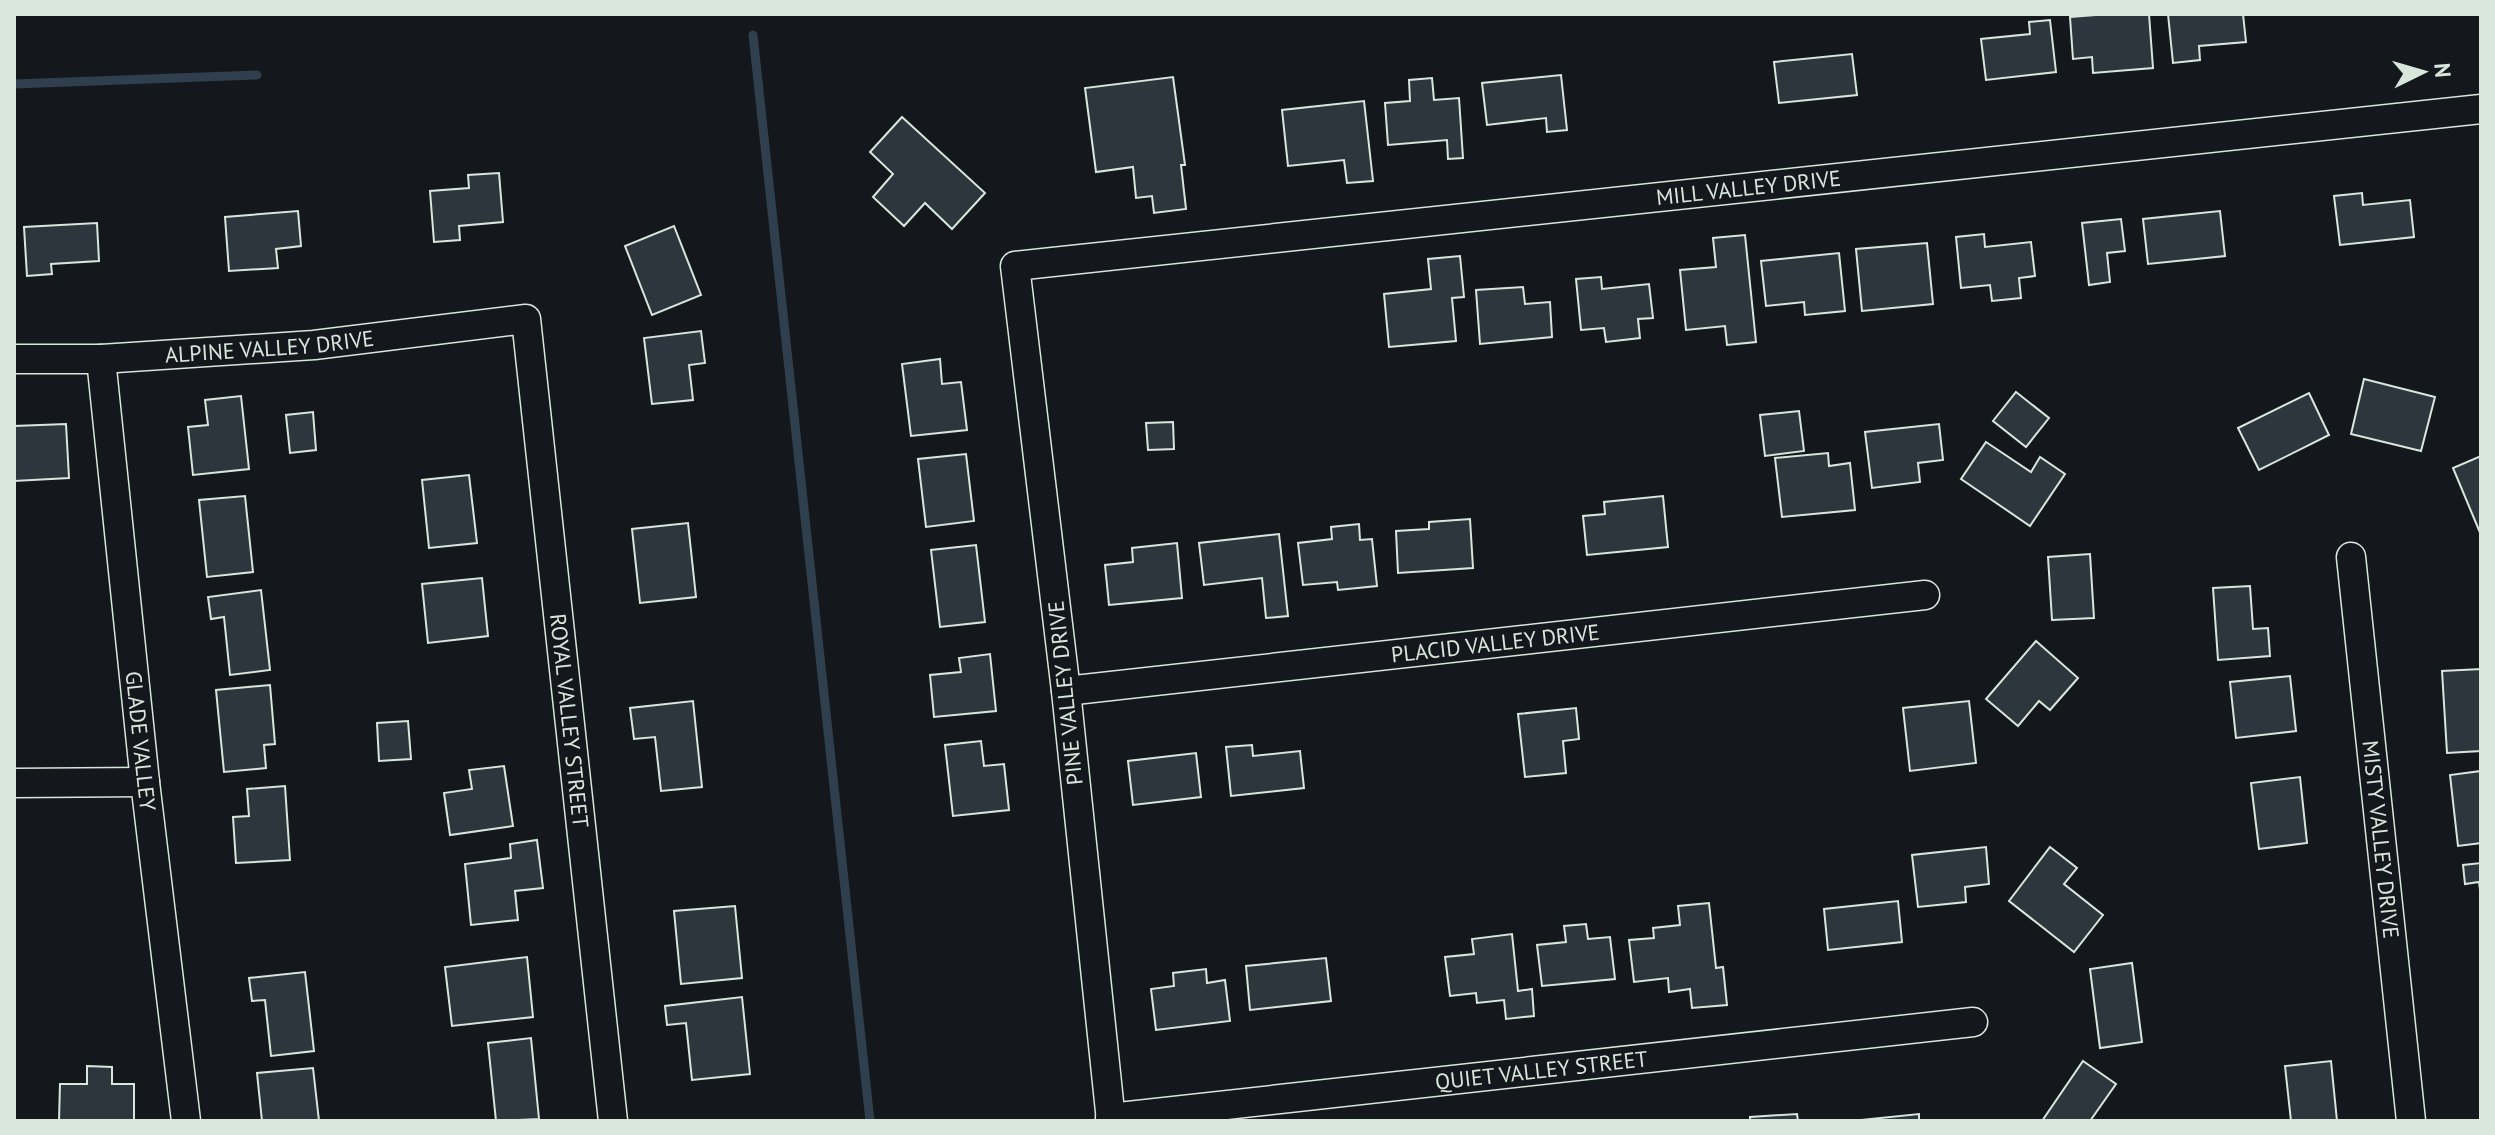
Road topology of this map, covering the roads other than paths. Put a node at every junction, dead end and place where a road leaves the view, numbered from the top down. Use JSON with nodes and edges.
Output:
{"nodes":[{"id":1,"x":2481,"y":109,"type":"edge"},
{"id":2,"x":1015,"y":266,"type":"joint"},
{"id":3,"x":526,"y":319,"type":"joint"},
{"id":4,"x":14,"y":359,"type":"edge"},
{"id":5,"x":101,"y":359,"type":"junction"},
{"id":6,"x":2351,"y":557,"type":"dead end"},
{"id":7,"x":1925,"y":595,"type":"dead end"},
{"id":8,"x":1066,"y":691,"type":"junction"},
{"id":9,"x":145,"y":782,"type":"junction"},
{"id":10,"x":14,"y":783,"type":"edge"},
{"id":11,"x":1973,"y":1022,"type":"dead end"},
{"id":12,"x":1111,"y":1120,"type":"edge"},
{"id":13,"x":186,"y":1121,"type":"edge"},
{"id":14,"x":613,"y":1121,"type":"edge"},
{"id":15,"x":2411,"y":1121,"type":"edge"}],
"edges":[{"from":1,"to":2,"type":"street","name":"MILL VALLEY DRIVE"},
{"from":2,"to":8,"type":"street","name":"PINE VALLEY DRIVE"},
{"from":3,"to":5,"type":"street","name":"ALPINE VALLEY DRIVE"},
{"from":3,"to":14,"type":"street","name":"ROYAL VALLEY STREET"},
{"from":4,"to":5,"type":"street","name":"ALPINE VALLEY DRIVE"},
{"from":5,"to":9,"type":"street","name":"GLADE VALLEY"},
{"from":6,"to":15,"type":"street","name":"MISTY VALLEY DRIVE"},
{"from":7,"to":8,"type":"street","name":"PLACID VALLEY DRIVE"},
{"from":8,"to":12,"type":"street","name":"PINE VALLEY DRIVE"},
{"from":9,"to":10,"type":"street"},
{"from":9,"to":13,"type":"street","name":"GLADE VALLEY"},
{"from":11,"to":12,"type":"street","name":"QUIET VALLEY STREET"}]}
